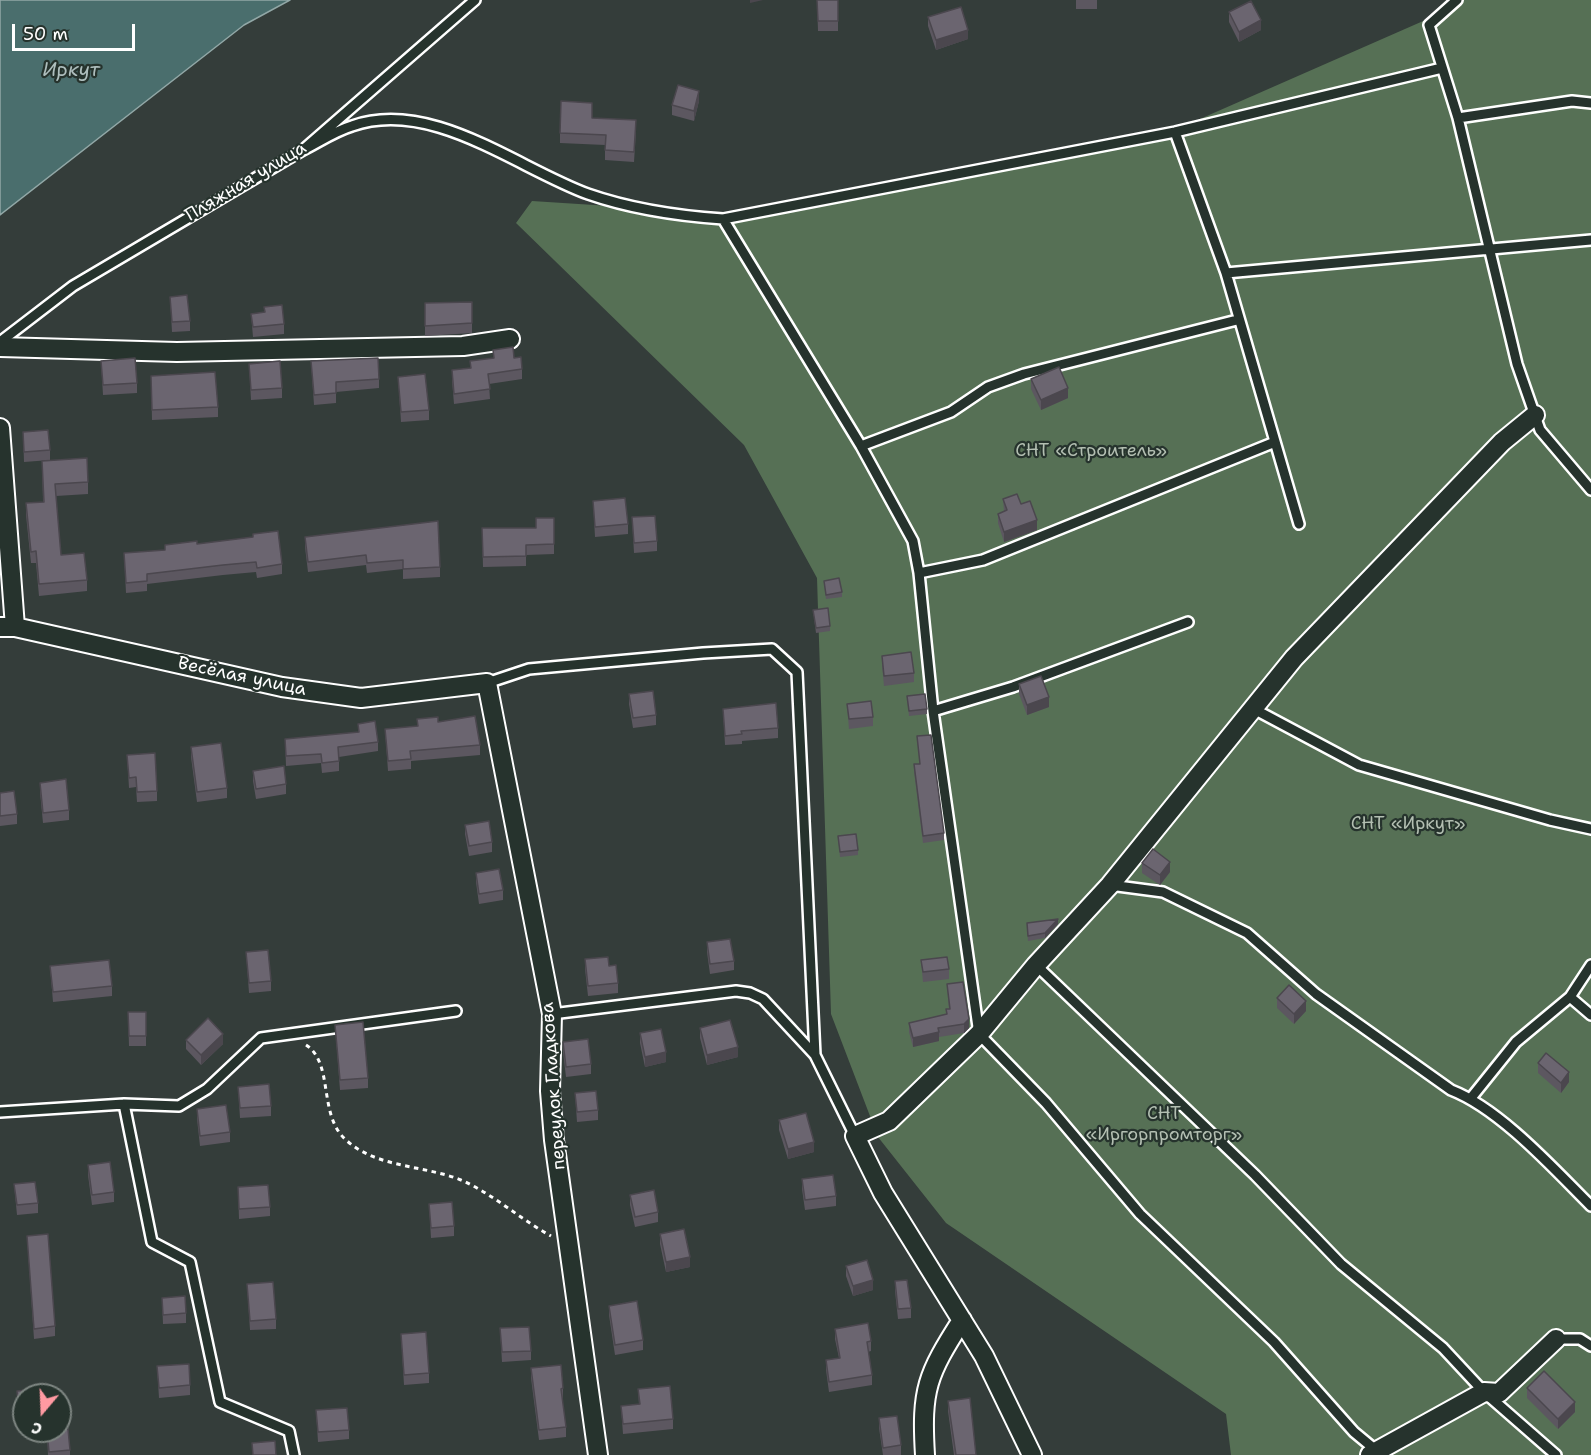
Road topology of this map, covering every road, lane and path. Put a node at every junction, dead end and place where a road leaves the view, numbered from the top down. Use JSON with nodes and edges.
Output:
{"nodes":[{"id":1,"x":475,"y":0,"type":"edge"},
{"id":2,"x":1457,"y":0,"type":"edge"},
{"id":3,"x":1442,"y":68,"type":"junction"},
{"id":4,"x":1591,"y":103,"type":"edge"},
{"id":5,"x":1458,"y":118,"type":"junction"},
{"id":6,"x":1174,"y":132,"type":"junction"},
{"id":7,"x":303,"y":150,"type":"junction"},
{"id":8,"x":723,"y":219,"type":"junction"},
{"id":9,"x":1591,"y":240,"type":"edge"},
{"id":10,"x":1487,"y":248,"type":"junction"},
{"id":11,"x":1226,"y":273,"type":"junction"},
{"id":12,"x":1237,"y":320,"type":"junction"},
{"id":13,"x":510,"y":339,"type":"dead end"},
{"id":14,"x":0,"y":342,"type":"edge"},
{"id":15,"x":0,"y":347,"type":"edge"},
{"id":16,"x":1535,"y":416,"type":"junction"},
{"id":17,"x":0,"y":428,"type":"edge"},
{"id":18,"x":1275,"y":442,"type":"junction"},
{"id":19,"x":861,"y":446,"type":"junction"},
{"id":20,"x":1591,"y":490,"type":"edge"},
{"id":21,"x":1299,"y":524,"type":"dead end"},
{"id":22,"x":919,"y":573,"type":"junction"},
{"id":23,"x":1188,"y":622,"type":"dead end"},
{"id":24,"x":8,"y":627,"type":"edge"},
{"id":25,"x":487,"y":684,"type":"junction"},
{"id":26,"x":1252,"y":708,"type":"junction"},
{"id":27,"x":933,"y":711,"type":"junction"},
{"id":28,"x":1591,"y":829,"type":"edge"},
{"id":29,"x":1110,"y":885,"type":"junction"},
{"id":30,"x":1036,"y":965,"type":"junction"},
{"id":31,"x":1591,"y":965,"type":"edge"},
{"id":32,"x":1570,"y":997,"type":"junction"},
{"id":33,"x":456,"y":1011,"type":"dead end"},
{"id":34,"x":552,"y":1014,"type":"junction"},
{"id":35,"x":1591,"y":1015,"type":"edge"},
{"id":36,"x":979,"y":1034,"type":"junction"},
{"id":37,"x":277,"y":1036,"type":"junction"},
{"id":38,"x":814,"y":1055,"type":"junction"},
{"id":39,"x":1471,"y":1098,"type":"junction"},
{"id":40,"x":124,"y":1104,"type":"junction"},
{"id":41,"x":0,"y":1112,"type":"edge"},
{"id":42,"x":855,"y":1136,"type":"junction"},
{"id":43,"x":1591,"y":1206,"type":"edge"},
{"id":44,"x":568,"y":1245,"type":"junction"},
{"id":45,"x":962,"y":1320,"type":"junction"},
{"id":46,"x":1556,"y":1339,"type":"joint"},
{"id":47,"x":1591,"y":1346,"type":"edge"},
{"id":48,"x":1484,"y":1392,"type":"junction"},
{"id":49,"x":1378,"y":1454,"type":"edge"},
{"id":50,"x":294,"y":1455,"type":"edge"},
{"id":51,"x":598,"y":1455,"type":"edge"},
{"id":52,"x":925,"y":1455,"type":"edge"},
{"id":53,"x":1032,"y":1455,"type":"edge"},
{"id":54,"x":1556,"y":1455,"type":"edge"}],
"edges":[{"from":1,"to":7,"type":"lane","name":"Пляжная улица"},
{"from":2,"to":3,"type":"lane"},
{"from":3,"to":5,"type":"lane"},
{"from":3,"to":6,"type":"lane"},
{"from":4,"to":5,"type":"lane"},
{"from":5,"to":10,"type":"lane"},
{"from":6,"to":8,"type":"lane"},
{"from":6,"to":11,"type":"lane"},
{"from":7,"to":8,"type":"lane"},
{"from":7,"to":14,"type":"lane","name":"Пляжная улица"},
{"from":8,"to":19,"type":"lane"},
{"from":9,"to":10,"type":"lane"},
{"from":10,"to":11,"type":"lane"},
{"from":10,"to":16,"type":"lane"},
{"from":11,"to":12,"type":"lane"},
{"from":12,"to":18,"type":"lane"},
{"from":12,"to":19,"type":"lane"},
{"from":13,"to":15,"type":"street"},
{"from":16,"to":20,"type":"lane"},
{"from":16,"to":26,"type":"street"},
{"from":17,"to":24,"type":"street"},
{"from":18,"to":21,"type":"lane"},
{"from":18,"to":22,"type":"lane"},
{"from":19,"to":22,"type":"lane"},
{"from":22,"to":27,"type":"lane"},
{"from":23,"to":27,"type":"lane"},
{"from":24,"to":25,"type":"street","name":"Весёлая улица"},
{"from":25,"to":34,"type":"street","name":"переулок Гладкова"},
{"from":25,"to":38,"type":"lane"},
{"from":26,"to":28,"type":"lane"},
{"from":26,"to":29,"type":"street"},
{"from":27,"to":36,"type":"lane"},
{"from":29,"to":30,"type":"street"},
{"from":29,"to":39,"type":"lane"},
{"from":30,"to":36,"type":"street"},
{"from":30,"to":48,"type":"lane"},
{"from":31,"to":32,"type":"lane"},
{"from":32,"to":35,"type":"lane"},
{"from":32,"to":39,"type":"lane"},
{"from":33,"to":37,"type":"lane"},
{"from":34,"to":38,"type":"lane"},
{"from":34,"to":44,"type":"street","name":"переулок Гладкова"},
{"from":36,"to":42,"type":"street"},
{"from":36,"to":49,"type":"lane"},
{"from":37,"to":40,"type":"lane"},
{"from":37,"to":44,"type":"path"},
{"from":38,"to":42,"type":"lane"},
{"from":39,"to":43,"type":"lane"},
{"from":40,"to":41,"type":"lane"},
{"from":40,"to":50,"type":"lane"},
{"from":42,"to":45,"type":"street"},
{"from":44,"to":51,"type":"street","name":"переулок Гладкова"},
{"from":45,"to":52,"type":"street"},
{"from":45,"to":53,"type":"street"},
{"from":46,"to":47,"type":"lane"},
{"from":46,"to":48,"type":"street"},
{"from":48,"to":49,"type":"street"},
{"from":48,"to":54,"type":"lane"}]}
